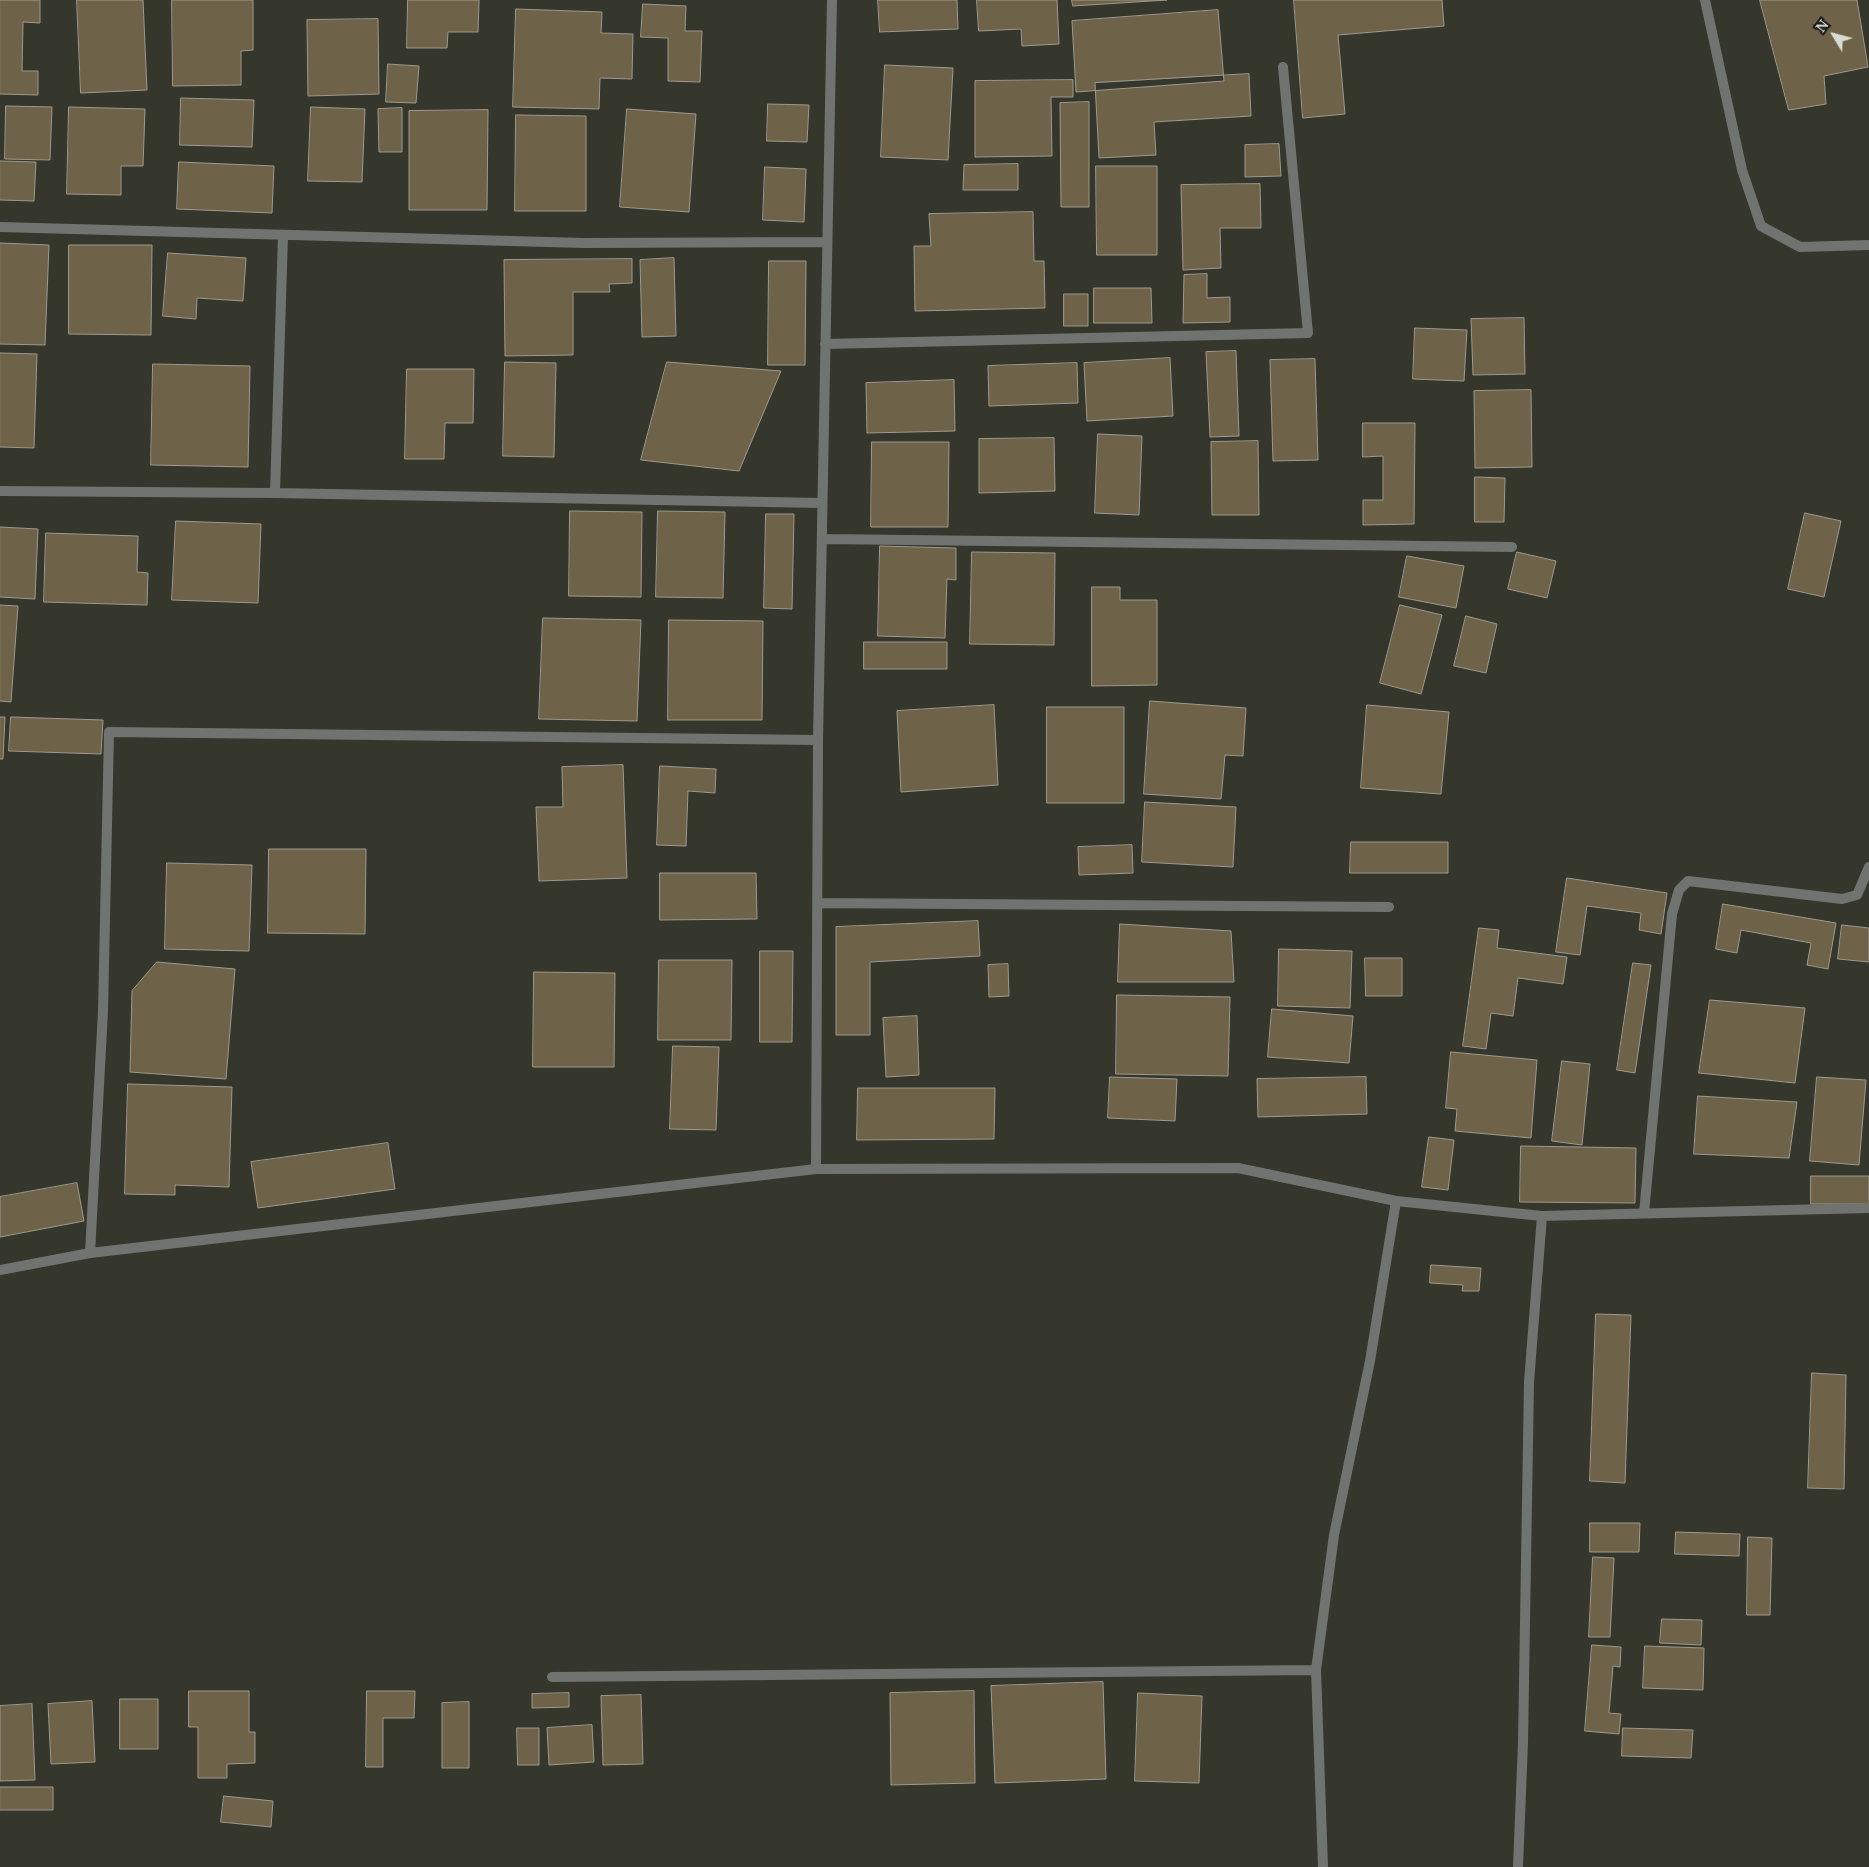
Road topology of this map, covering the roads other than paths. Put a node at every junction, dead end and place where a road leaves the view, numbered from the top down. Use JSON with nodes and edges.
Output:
{"nodes":[{"id":1,"x":832,"y":0,"type":"edge"},
{"id":2,"x":1705,"y":0,"type":"edge"},
{"id":3,"x":1283,"y":67,"type":"dead end"},
{"id":4,"x":0,"y":227,"type":"edge"},
{"id":5,"x":283,"y":235,"type":"junction"},
{"id":6,"x":827,"y":242,"type":"junction"},
{"id":7,"x":1869,"y":245,"type":"edge"},
{"id":8,"x":825,"y":344,"type":"junction"},
{"id":9,"x":0,"y":491,"type":"edge"},
{"id":10,"x":275,"y":493,"type":"junction"},
{"id":11,"x":822,"y":503,"type":"junction"},
{"id":12,"x":822,"y":539,"type":"junction"},
{"id":13,"x":1512,"y":547,"type":"dead end"},
{"id":14,"x":818,"y":740,"type":"junction"},
{"id":15,"x":1869,"y":867,"type":"edge"},
{"id":16,"x":818,"y":904,"type":"junction"},
{"id":17,"x":1390,"y":907,"type":"dead end"},
{"id":18,"x":816,"y":1169,"type":"junction"},
{"id":19,"x":1396,"y":1201,"type":"junction"},
{"id":20,"x":1869,"y":1208,"type":"edge"},
{"id":21,"x":1644,"y":1213,"type":"junction"},
{"id":22,"x":1542,"y":1216,"type":"junction"},
{"id":23,"x":90,"y":1254,"type":"junction"},
{"id":24,"x":0,"y":1270,"type":"edge"},
{"id":25,"x":1316,"y":1670,"type":"junction"},
{"id":26,"x":552,"y":1677,"type":"dead end"},
{"id":27,"x":1323,"y":1867,"type":"edge"},
{"id":28,"x":1518,"y":1867,"type":"edge"}],
"edges":[{"from":1,"to":6,"type":"street"},
{"from":2,"to":7,"type":"street"},
{"from":3,"to":8,"type":"street"},
{"from":4,"to":5,"type":"street"},
{"from":5,"to":6,"type":"street"},
{"from":5,"to":10,"type":"street"},
{"from":6,"to":8,"type":"street"},
{"from":8,"to":11,"type":"street"},
{"from":9,"to":10,"type":"street"},
{"from":10,"to":11,"type":"street"},
{"from":11,"to":12,"type":"street"},
{"from":12,"to":13,"type":"street"},
{"from":12,"to":14,"type":"street"},
{"from":14,"to":16,"type":"street"},
{"from":14,"to":23,"type":"street"},
{"from":15,"to":21,"type":"street"},
{"from":16,"to":17,"type":"street"},
{"from":16,"to":18,"type":"street"},
{"from":18,"to":19,"type":"street"},
{"from":18,"to":23,"type":"street"},
{"from":19,"to":22,"type":"street"},
{"from":19,"to":25,"type":"street"},
{"from":20,"to":21,"type":"street"},
{"from":21,"to":22,"type":"street"},
{"from":22,"to":28,"type":"street"},
{"from":23,"to":24,"type":"street"},
{"from":25,"to":26,"type":"street"},
{"from":25,"to":27,"type":"street"}]}
